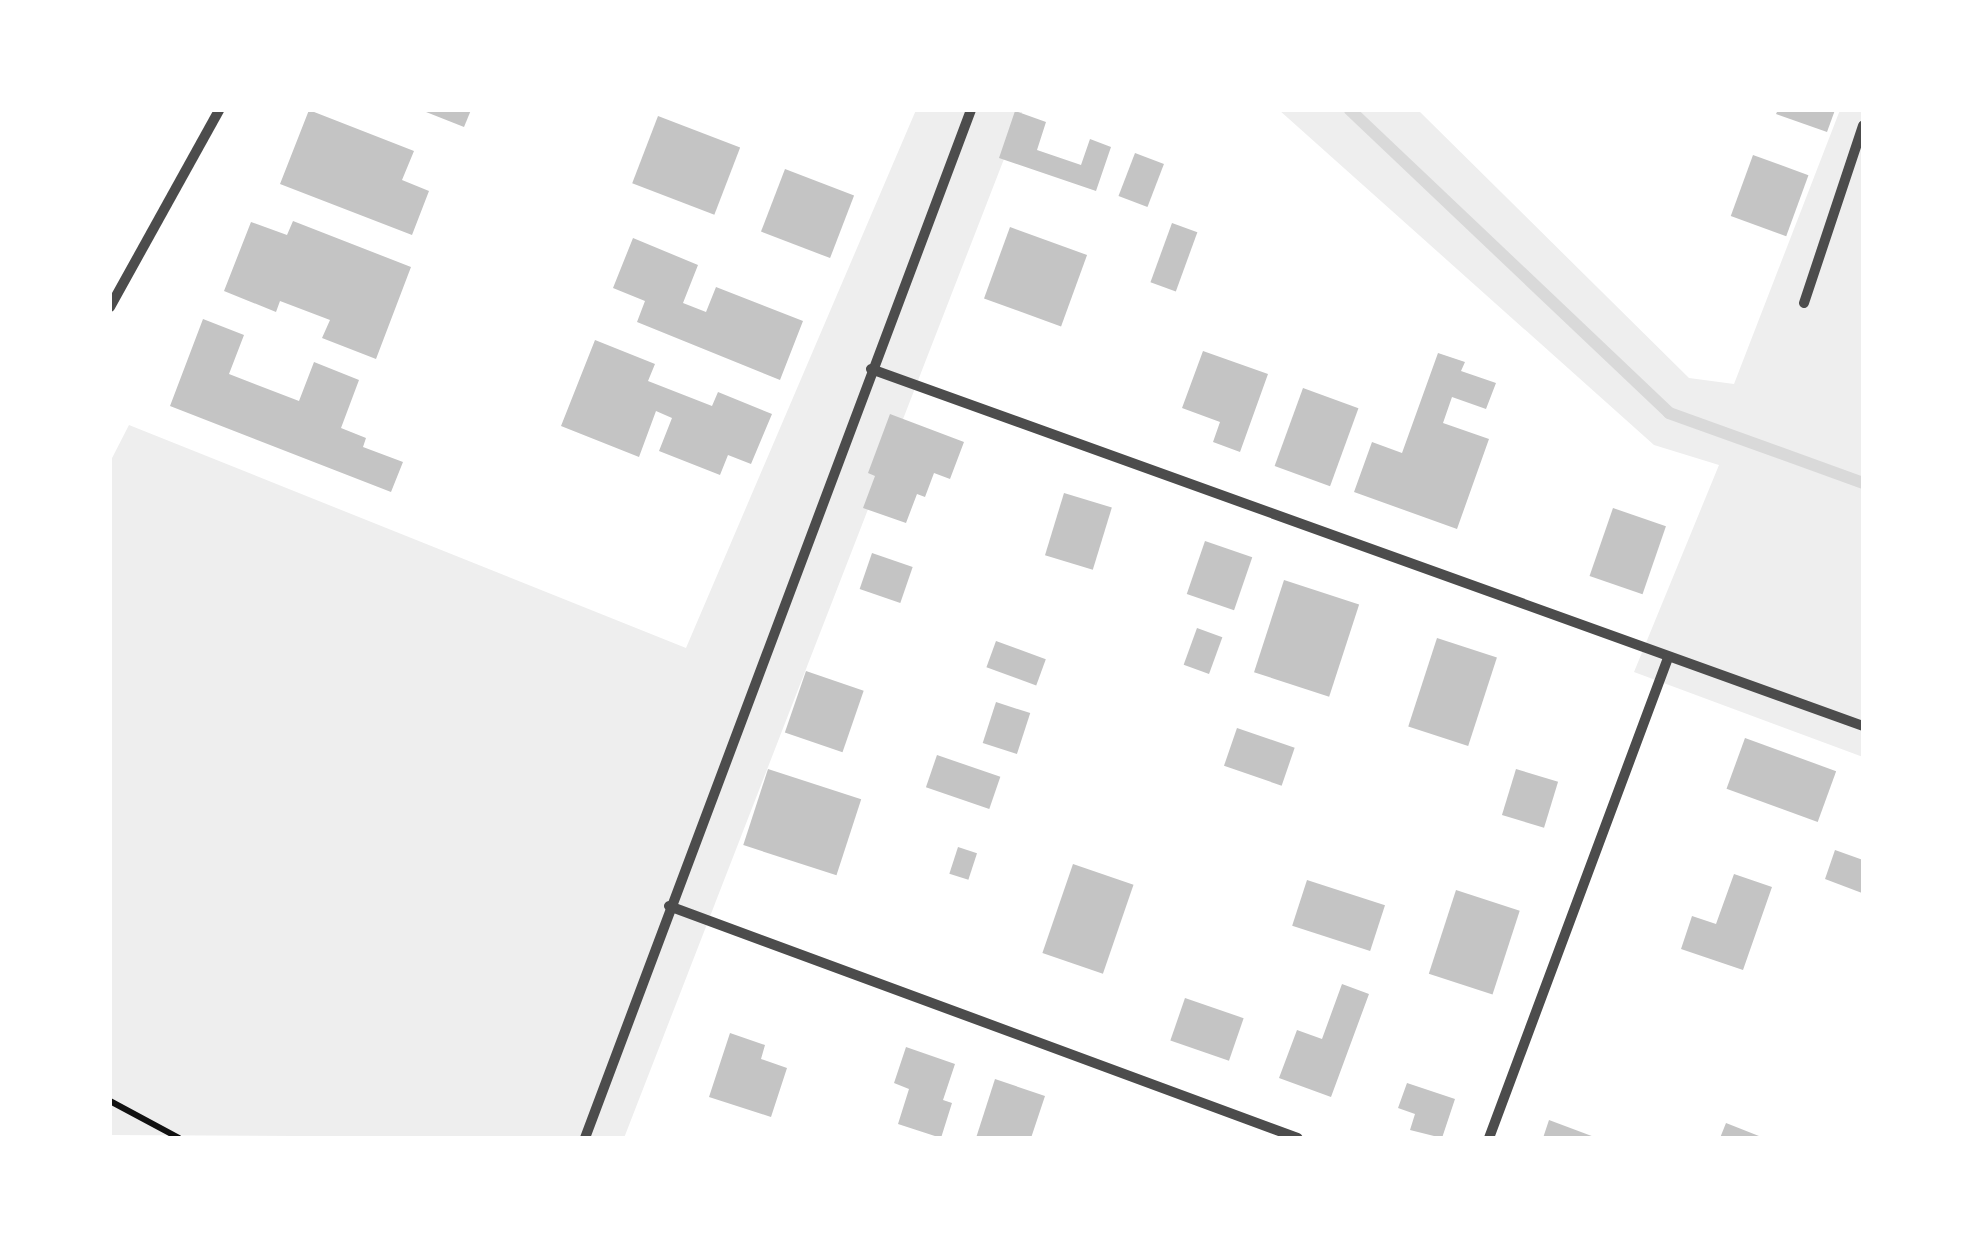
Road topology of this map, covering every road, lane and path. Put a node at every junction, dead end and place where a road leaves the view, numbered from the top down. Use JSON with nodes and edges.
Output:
{"nodes":[{"id":1,"x":218,"y":110,"type":"edge"},
{"id":2,"x":971,"y":110,"type":"edge"},
{"id":3,"x":1863,"y":126,"type":"edge"},
{"id":4,"x":1804,"y":303,"type":"dead end"},
{"id":5,"x":110,"y":307,"type":"edge"},
{"id":6,"x":871,"y":369,"type":"junction"},
{"id":7,"x":1668,"y":658,"type":"junction"},
{"id":8,"x":1863,"y":726,"type":"edge"},
{"id":9,"x":669,"y":906,"type":"junction"},
{"id":10,"x":110,"y":1101,"type":"edge"},
{"id":11,"x":179,"y":1138,"type":"edge"},
{"id":12,"x":585,"y":1138,"type":"edge"},
{"id":13,"x":1298,"y":1138,"type":"edge"},
{"id":14,"x":1490,"y":1138,"type":"edge"}],
"edges":[{"from":1,"to":5,"type":"street"},
{"from":2,"to":6,"type":"street"},
{"from":3,"to":4,"type":"street"},
{"from":6,"to":7,"type":"street"},
{"from":6,"to":9,"type":"street"},
{"from":7,"to":8,"type":"street"},
{"from":7,"to":14,"type":"street"},
{"from":9,"to":12,"type":"street"},
{"from":9,"to":13,"type":"street"},
{"from":10,"to":11,"type":"path"}]}
